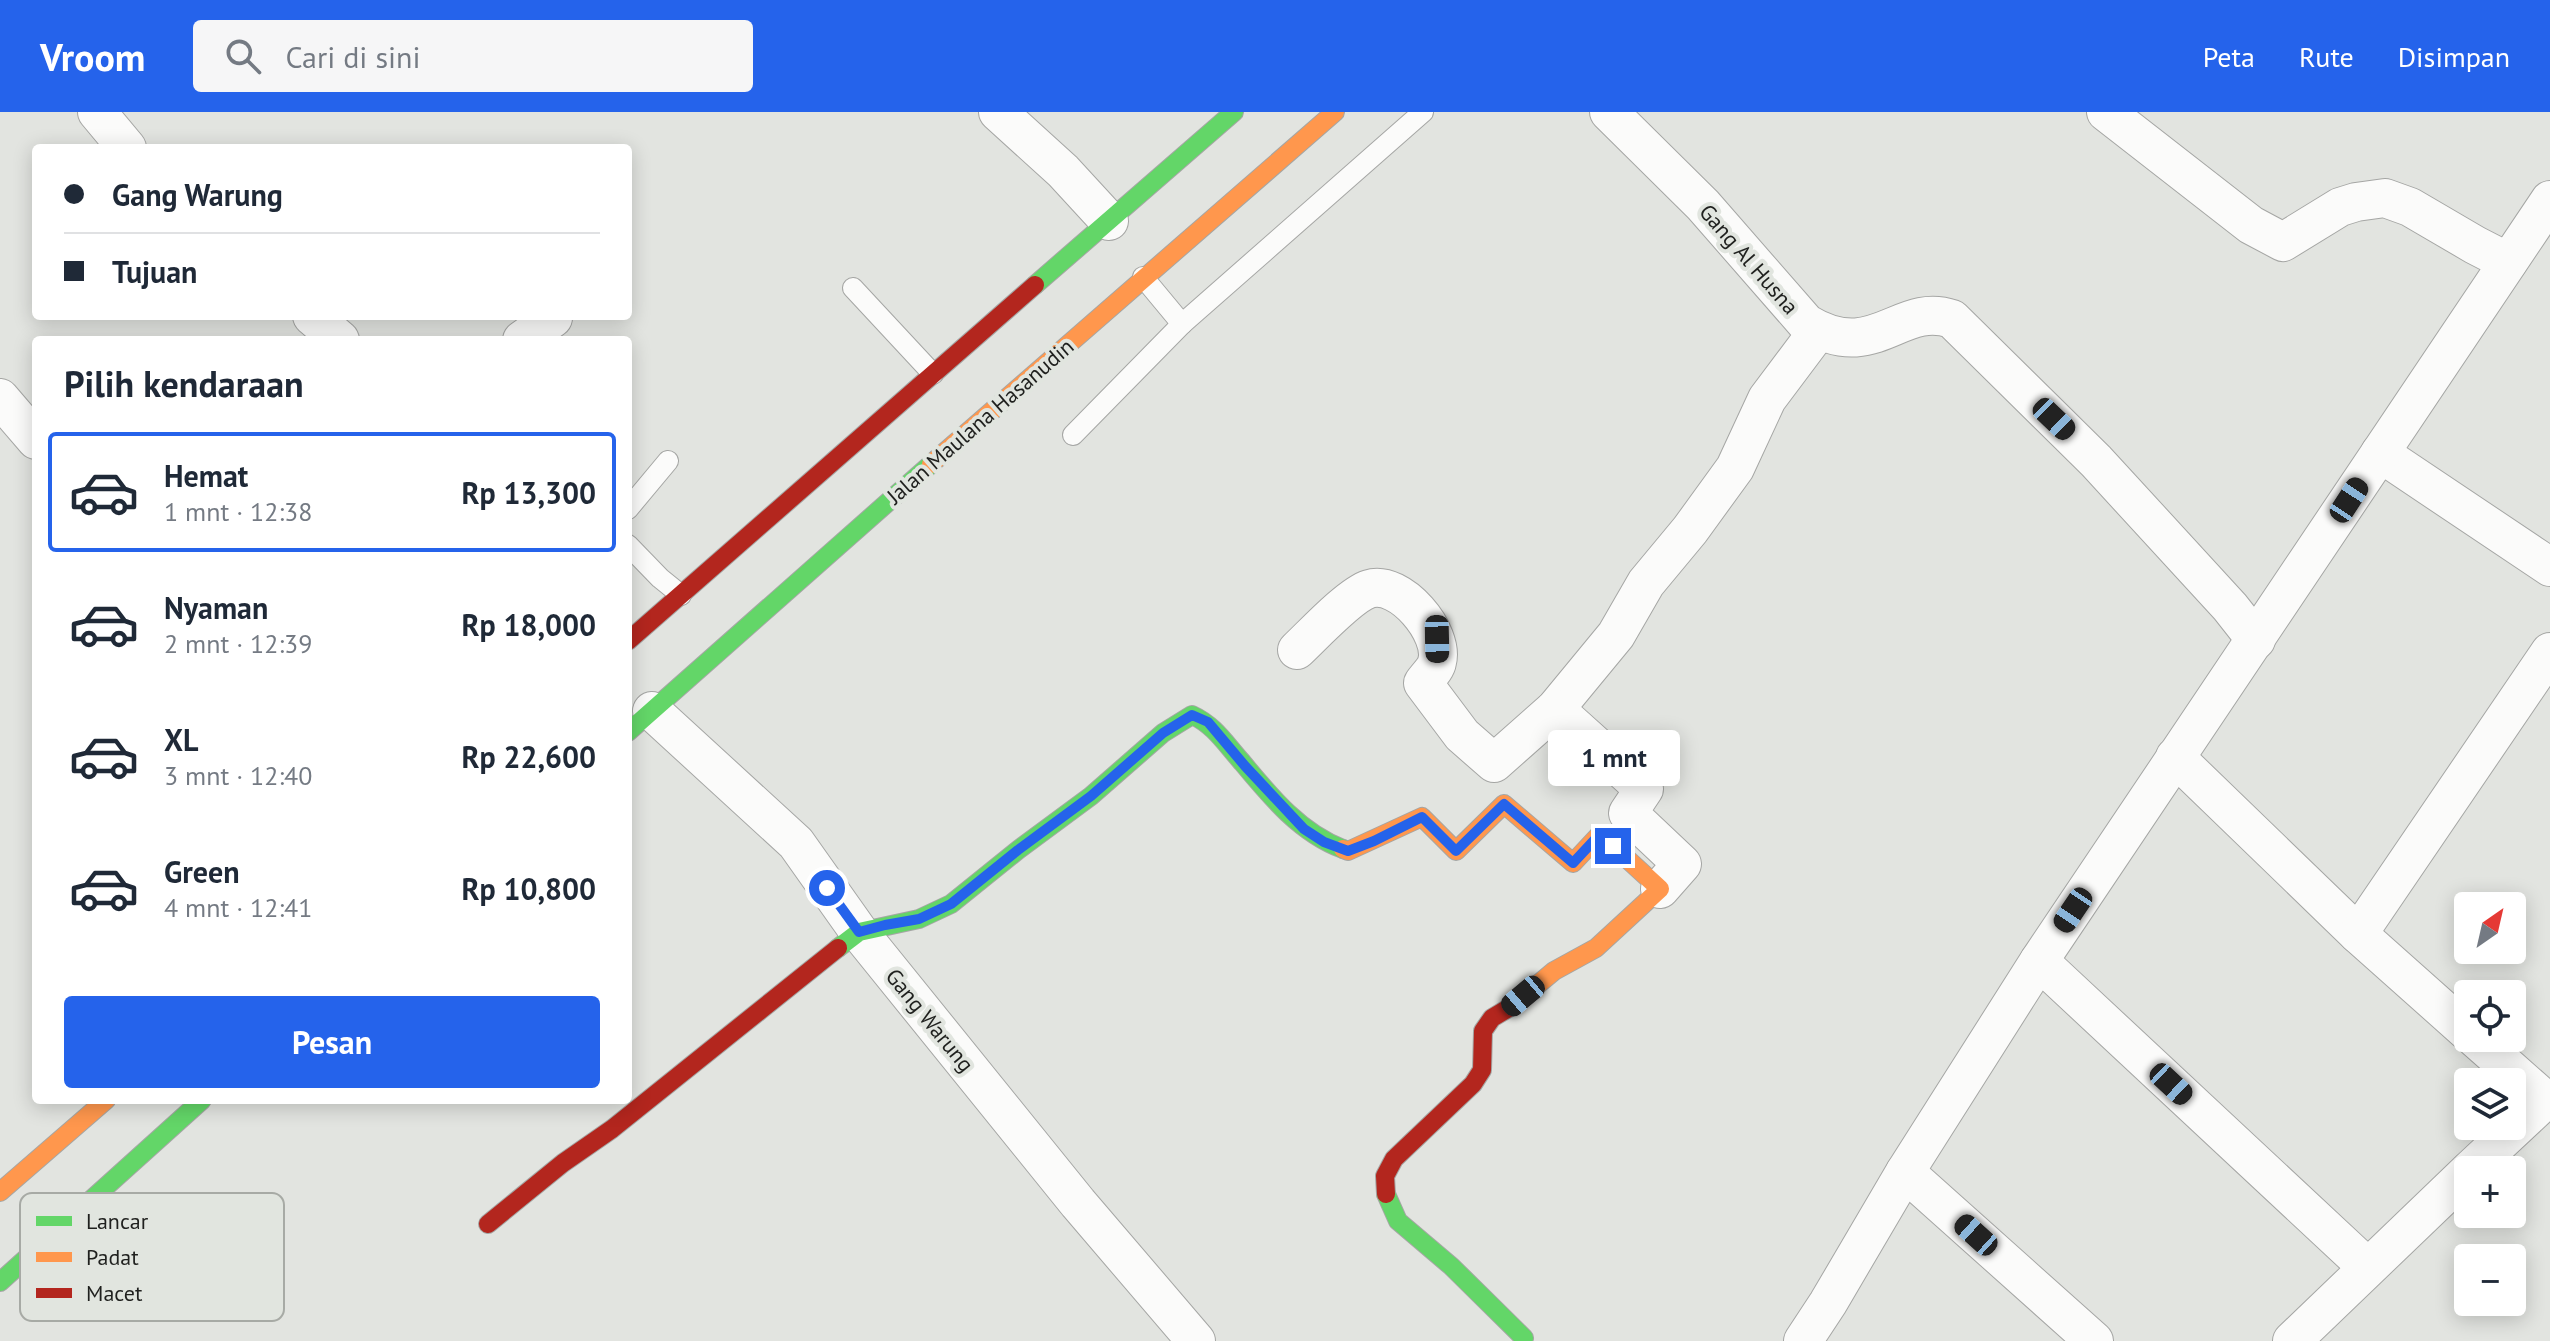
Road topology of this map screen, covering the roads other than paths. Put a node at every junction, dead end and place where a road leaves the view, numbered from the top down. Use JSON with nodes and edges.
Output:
{"nodes":[{"id":1,"x":97,"y":112,"type":"edge"},
{"id":2,"x":998,"y":112,"type":"edge"},
{"id":3,"x":1234,"y":112,"type":"edge"},
{"id":4,"x":1335,"y":112,"type":"edge"},
{"id":5,"x":1423,"y":112,"type":"edge"},
{"id":6,"x":1609,"y":112,"type":"edge"},
{"id":7,"x":2106,"y":112,"type":"edge"},
{"id":8,"x":124,"y":144,"type":"edge"},
{"id":9,"x":2550,"y":200,"type":"edge"},
{"id":10,"x":1106,"y":217,"type":"junction"},
{"id":11,"x":2508,"y":262,"type":"junction"},
{"id":12,"x":1143,"y":277,"type":"junction"},
{"id":13,"x":853,"y":288,"type":"dead end"},
{"id":14,"x":317,"y":320,"type":"edge"},
{"id":15,"x":550,"y":320,"type":"edge"},
{"id":16,"x":1182,"y":324,"type":"junction"},
{"id":17,"x":1818,"y":331,"type":"junction"},
{"id":18,"x":335,"y":336,"type":"edge"},
{"id":19,"x":528,"y":336,"type":"edge"},
{"id":20,"x":933,"y":374,"type":"junction"},
{"id":21,"x":0,"y":398,"type":"edge"},
{"id":22,"x":32,"y":435,"type":"edge"},
{"id":23,"x":1073,"y":435,"type":"dead end"},
{"id":24,"x":2380,"y":453,"type":"junction"},
{"id":25,"x":668,"y":461,"type":"dead end"},
{"id":26,"x":632,"y":504,"type":"edge"},
{"id":27,"x":632,"y":549,"type":"edge"},
{"id":28,"x":2550,"y":567,"type":"edge"},
{"id":29,"x":681,"y":595,"type":"junction"},
{"id":30,"x":632,"y":638,"type":"edge"},
{"id":31,"x":2256,"y":640,"type":"junction"},
{"id":32,"x":1297,"y":650,"type":"dead end"},
{"id":33,"x":2550,"y":652,"type":"edge"},
{"id":34,"x":1555,"y":709,"type":"junction"},
{"id":35,"x":640,"y":722,"type":"edge"},
{"id":36,"x":2175,"y":757,"type":"junction"},
{"id":37,"x":1660,"y":889,"type":"junction"},
{"id":38,"x":859,"y":932,"type":"junction"},
{"id":39,"x":2358,"y":934,"type":"junction"},
{"id":40,"x":2039,"y":961,"type":"junction"},
{"id":41,"x":2454,"y":1020,"type":"edge"},
{"id":42,"x":2491,"y":1052,"type":"edge"},
{"id":43,"x":2548,"y":1100,"type":"edge"},
{"id":44,"x":102,"y":1104,"type":"edge"},
{"id":45,"x":197,"y":1104,"type":"edge"},
{"id":46,"x":2486,"y":1156,"type":"edge"},
{"id":47,"x":1905,"y":1172,"type":"junction"},
{"id":48,"x":2454,"y":1185,"type":"edge"},
{"id":49,"x":5,"y":1191,"type":"edge"},
{"id":50,"x":92,"y":1193,"type":"edge"},
{"id":51,"x":488,"y":1224,"type":"dead end"},
{"id":52,"x":20,"y":1260,"type":"edge"},
{"id":53,"x":2367,"y":1267,"type":"junction"},
{"id":54,"x":0,"y":1282,"type":"edge"},
{"id":55,"x":1196,"y":1341,"type":"edge"},
{"id":56,"x":1523,"y":1341,"type":"edge"},
{"id":57,"x":1803,"y":1341,"type":"edge"},
{"id":58,"x":2094,"y":1341,"type":"edge"},
{"id":59,"x":2292,"y":1341,"type":"edge"}],
"edges":[{"from":1,"to":8,"type":"street"},
{"from":2,"to":10,"type":"street"},
{"from":3,"to":10,"type":"street"},
{"from":4,"to":12,"type":"street","name":"Jalan Maulana Hasanudin"},
{"from":5,"to":16,"type":"lane"},
{"from":6,"to":17,"type":"street","name":"Gang Al Husna"},
{"from":7,"to":11,"type":"street"},
{"from":9,"to":11,"type":"street"},
{"from":10,"to":20,"type":"street"},
{"from":11,"to":24,"type":"street"},
{"from":12,"to":16,"type":"lane"},
{"from":12,"to":35,"type":"street","name":"Jalan Maulana Hasanudin"},
{"from":13,"to":20,"type":"lane"},
{"from":14,"to":18,"type":"street"},
{"from":15,"to":19,"type":"street"},
{"from":16,"to":23,"type":"lane"},
{"from":17,"to":31,"type":"street","name":"Gang Al Husna"},
{"from":17,"to":34,"type":"street"},
{"from":20,"to":29,"type":"street"},
{"from":21,"to":22,"type":"street"},
{"from":24,"to":28,"type":"street"},
{"from":24,"to":31,"type":"street"},
{"from":25,"to":26,"type":"lane"},
{"from":27,"to":29,"type":"lane"},
{"from":29,"to":30,"type":"street"},
{"from":31,"to":36,"type":"street"},
{"from":32,"to":34,"type":"street"},
{"from":33,"to":39,"type":"street"},
{"from":34,"to":37,"type":"street"},
{"from":35,"to":38,"type":"street","name":"Gang Warung"},
{"from":36,"to":39,"type":"street"},
{"from":36,"to":40,"type":"street"},
{"from":37,"to":38,"type":"street"},
{"from":37,"to":56,"type":"street"},
{"from":38,"to":51,"type":"street"},
{"from":38,"to":55,"type":"street","name":"Gang Warung"},
{"from":39,"to":41,"type":"street"},
{"from":40,"to":47,"type":"street"},
{"from":40,"to":53,"type":"street"},
{"from":42,"to":43,"type":"street"},
{"from":43,"to":46,"type":"street"},
{"from":44,"to":49,"type":"street"},
{"from":45,"to":50,"type":"street"},
{"from":47,"to":57,"type":"street"},
{"from":47,"to":58,"type":"street"},
{"from":48,"to":53,"type":"street"},
{"from":52,"to":54,"type":"street"},
{"from":53,"to":59,"type":"street"}]}
